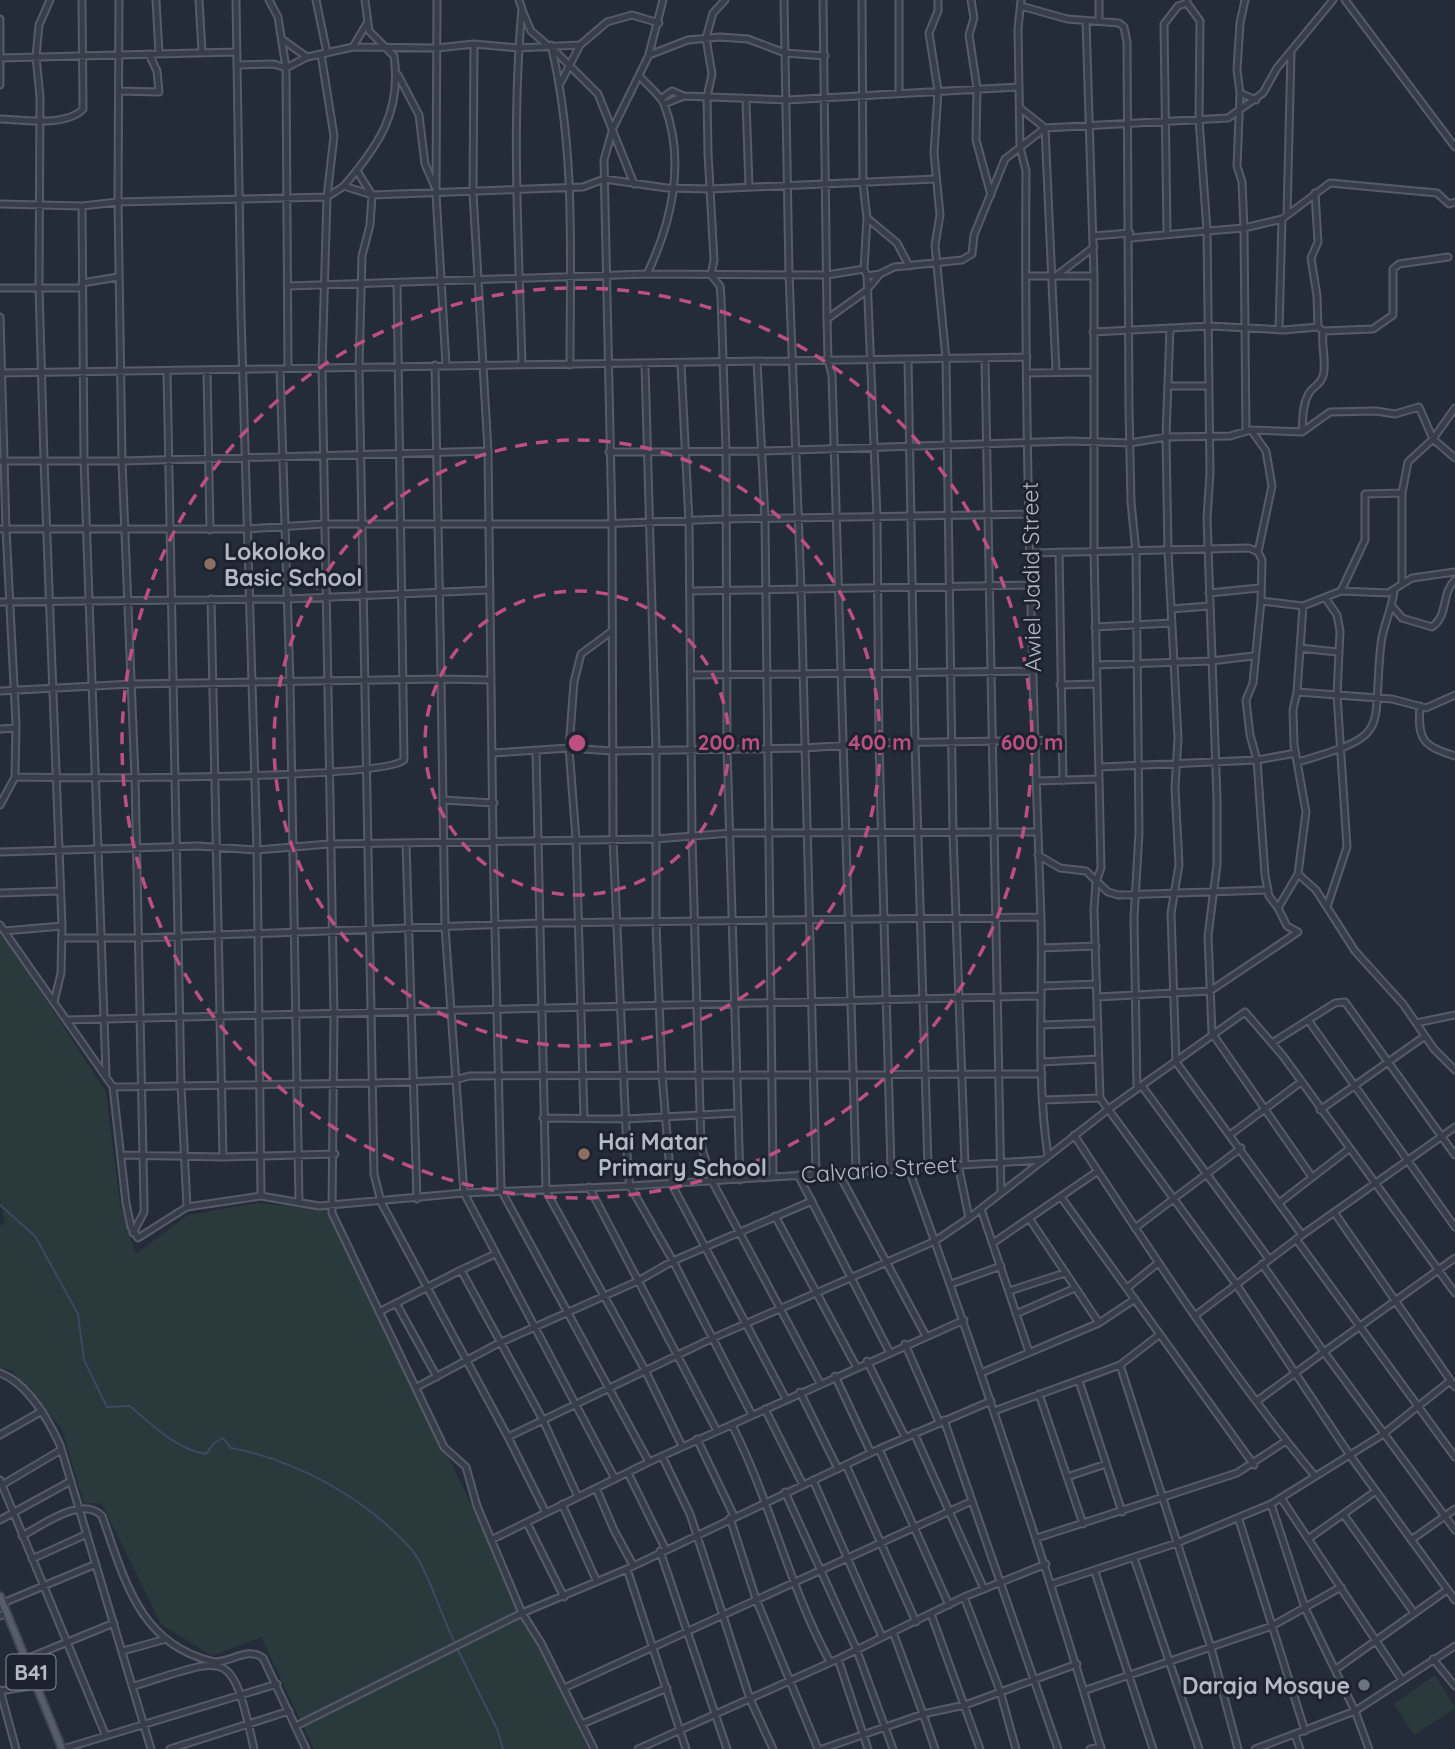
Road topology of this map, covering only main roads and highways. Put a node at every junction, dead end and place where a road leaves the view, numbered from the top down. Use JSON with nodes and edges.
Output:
{"nodes":[{"id":1,"x":1,"y":1600,"type":"edge"},
{"id":2,"x":4,"y":1615,"type":"edge"},
{"id":3,"x":62,"y":1749,"type":"edge"}],
"edges":[{"from":1,"to":2,"type":"main road","number":"B41"},
{"from":2,"to":3,"type":"main road","number":"B41"}]}
